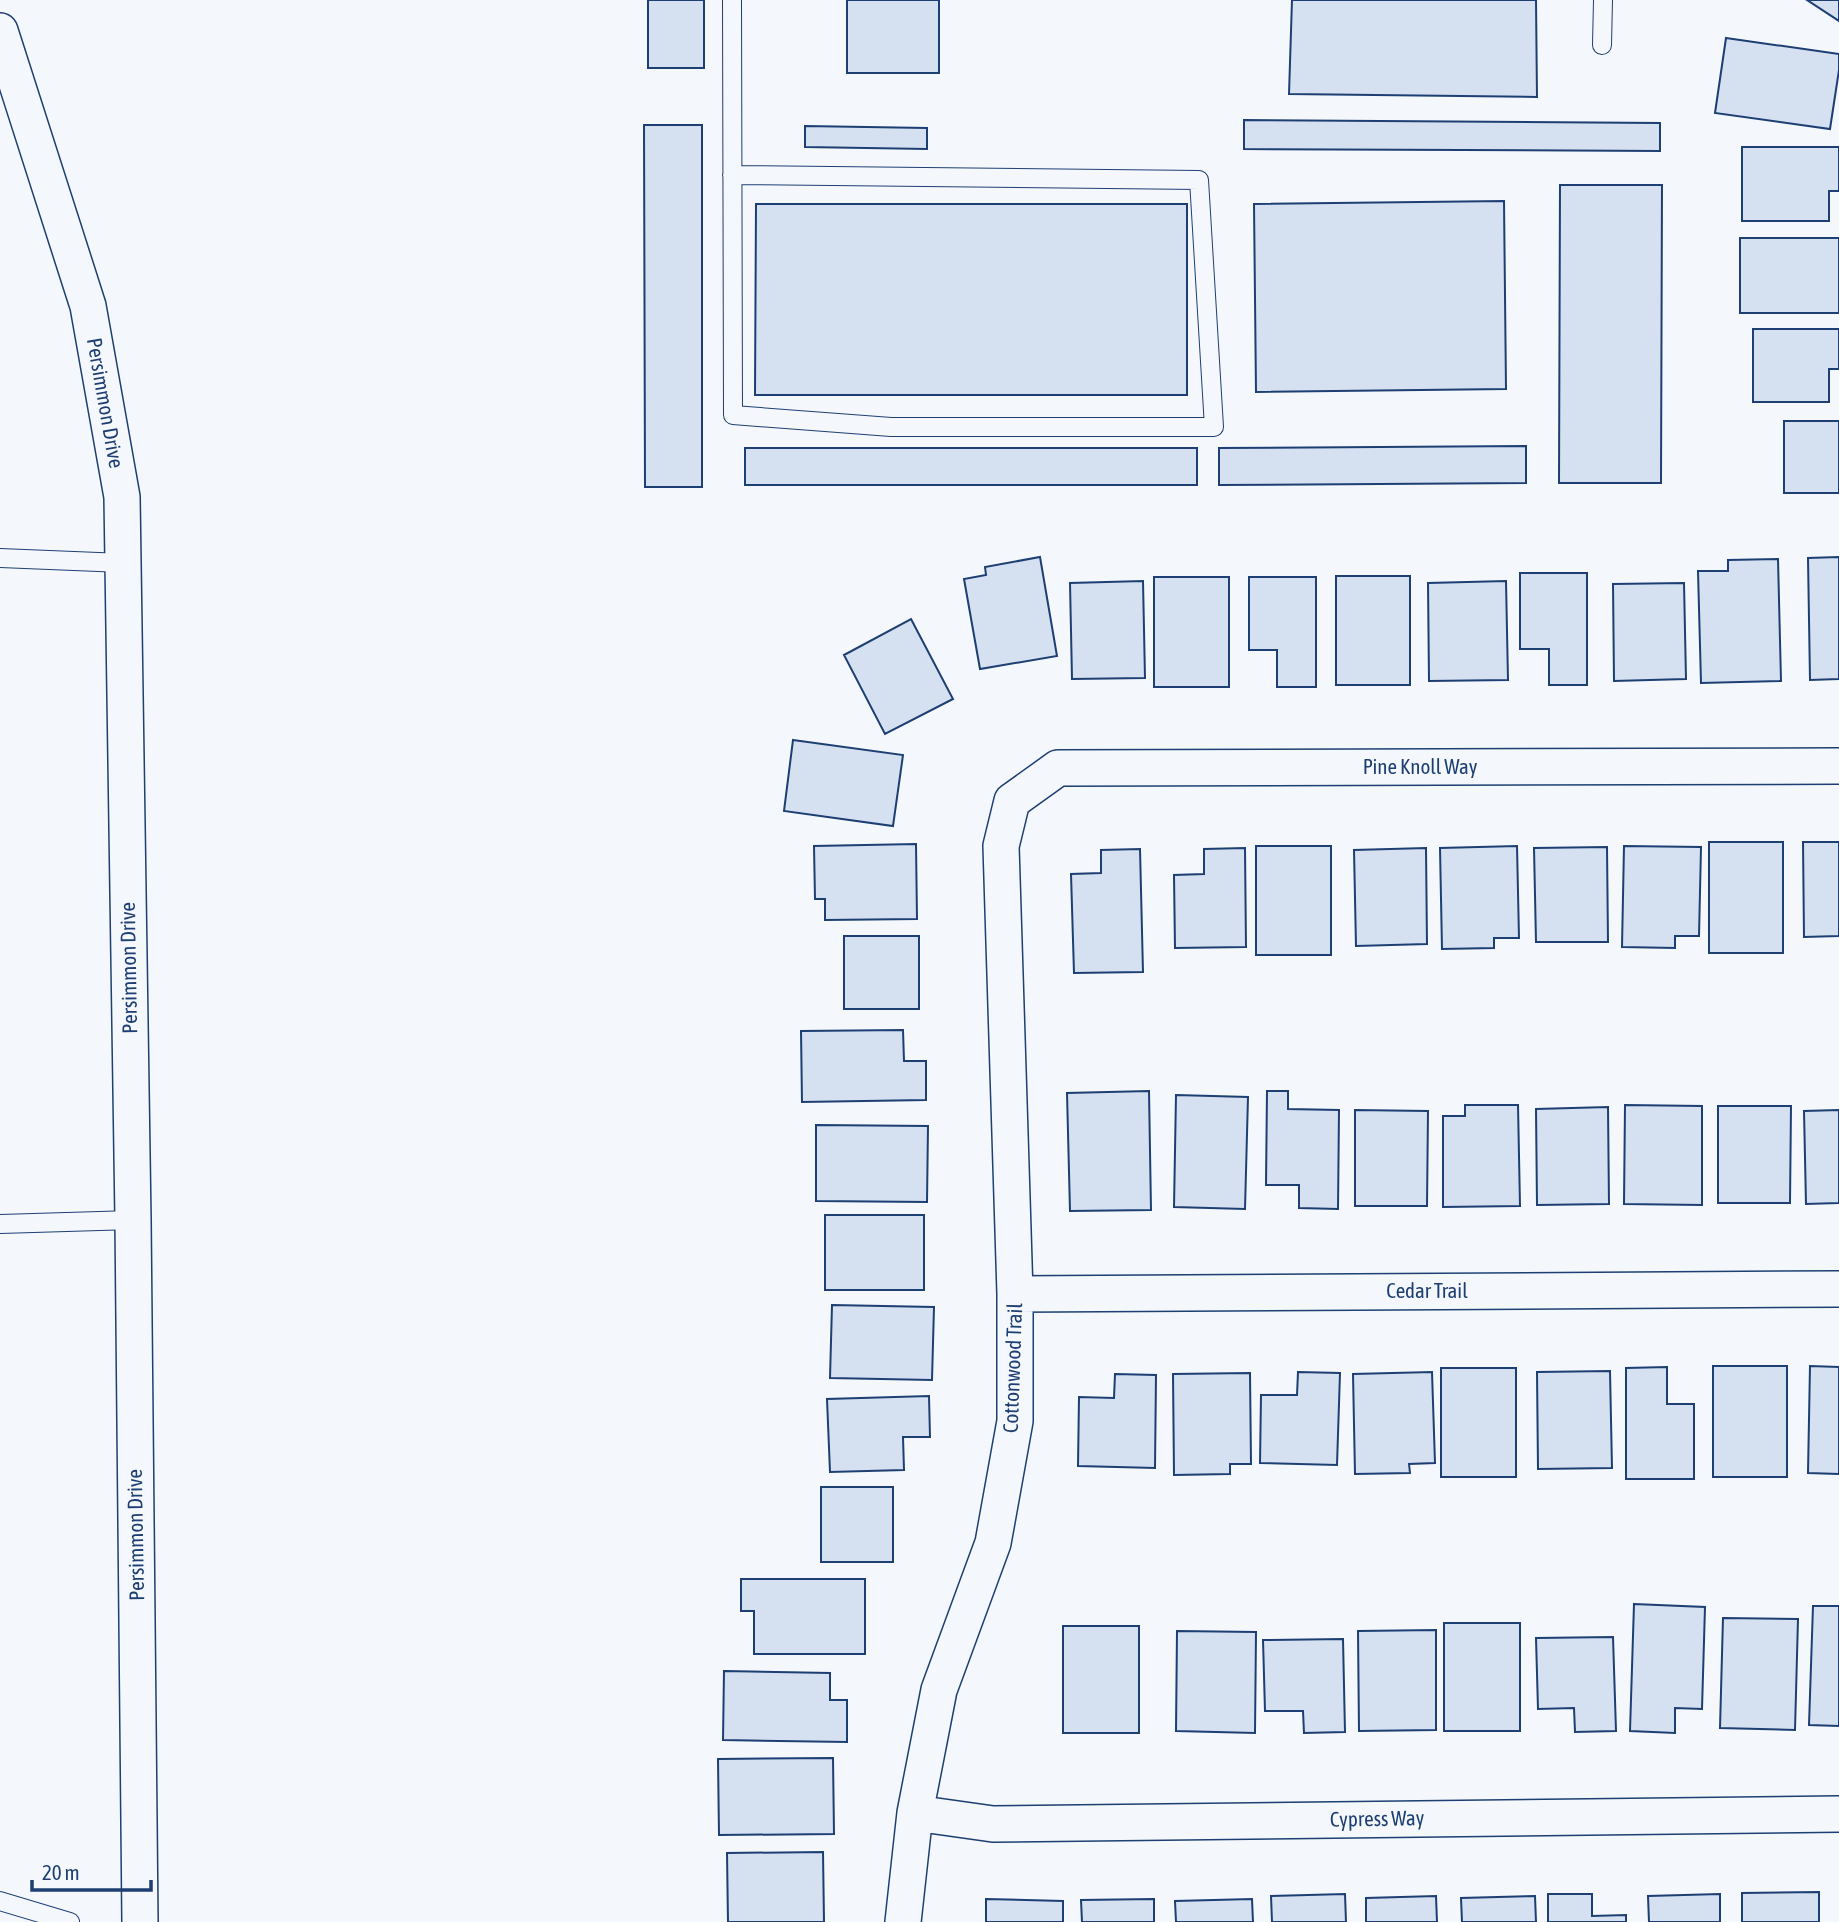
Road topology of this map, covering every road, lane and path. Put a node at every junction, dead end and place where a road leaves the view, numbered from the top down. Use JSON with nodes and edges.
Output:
{"nodes":[{"id":1,"x":732,"y":0,"type":"edge"},
{"id":2,"x":1603,"y":0,"type":"edge"},
{"id":3,"x":0,"y":31,"type":"edge"},
{"id":4,"x":1602,"y":45,"type":"dead end"},
{"id":5,"x":732,"y":175,"type":"junction"},
{"id":6,"x":0,"y":558,"type":"edge"},
{"id":7,"x":123,"y":563,"type":"junction"},
{"id":8,"x":1839,"y":766,"type":"edge"},
{"id":9,"x":1012,"y":801,"type":"joint"},
{"id":10,"x":133,"y":1220,"type":"junction"},
{"id":11,"x":0,"y":1224,"type":"edge"},
{"id":12,"x":1839,"y":1289,"type":"edge"},
{"id":13,"x":1015,"y":1294,"type":"junction"},
{"id":14,"x":915,"y":1813,"type":"junction"},
{"id":15,"x":1839,"y":1814,"type":"edge"},
{"id":16,"x":0,"y":1901,"type":"edge"},
{"id":17,"x":70,"y":1922,"type":"edge"},
{"id":18,"x":140,"y":1922,"type":"edge"},
{"id":19,"x":903,"y":1922,"type":"edge"}],
"edges":[{"from":1,"to":5,"type":"lane"},
{"from":2,"to":4,"type":"lane"},
{"from":3,"to":7,"type":"street","name":"Persimmon Drive"},
{"from":5,"to":5,"type":"lane"},
{"from":6,"to":7,"type":"lane"},
{"from":7,"to":10,"type":"street","name":"Persimmon Drive"},
{"from":8,"to":9,"type":"street","name":"Pine Knoll Way"},
{"from":9,"to":13,"type":"street","name":"Cottonwood Trail"},
{"from":10,"to":11,"type":"lane"},
{"from":10,"to":18,"type":"street","name":"Persimmon Drive"},
{"from":12,"to":13,"type":"street","name":"Cedar Trail"},
{"from":13,"to":14,"type":"street","name":"Cottonwood Trail"},
{"from":14,"to":15,"type":"street","name":"Cypress Way"},
{"from":14,"to":19,"type":"street","name":"Cottonwood Trail"},
{"from":16,"to":17,"type":"lane"}]}
